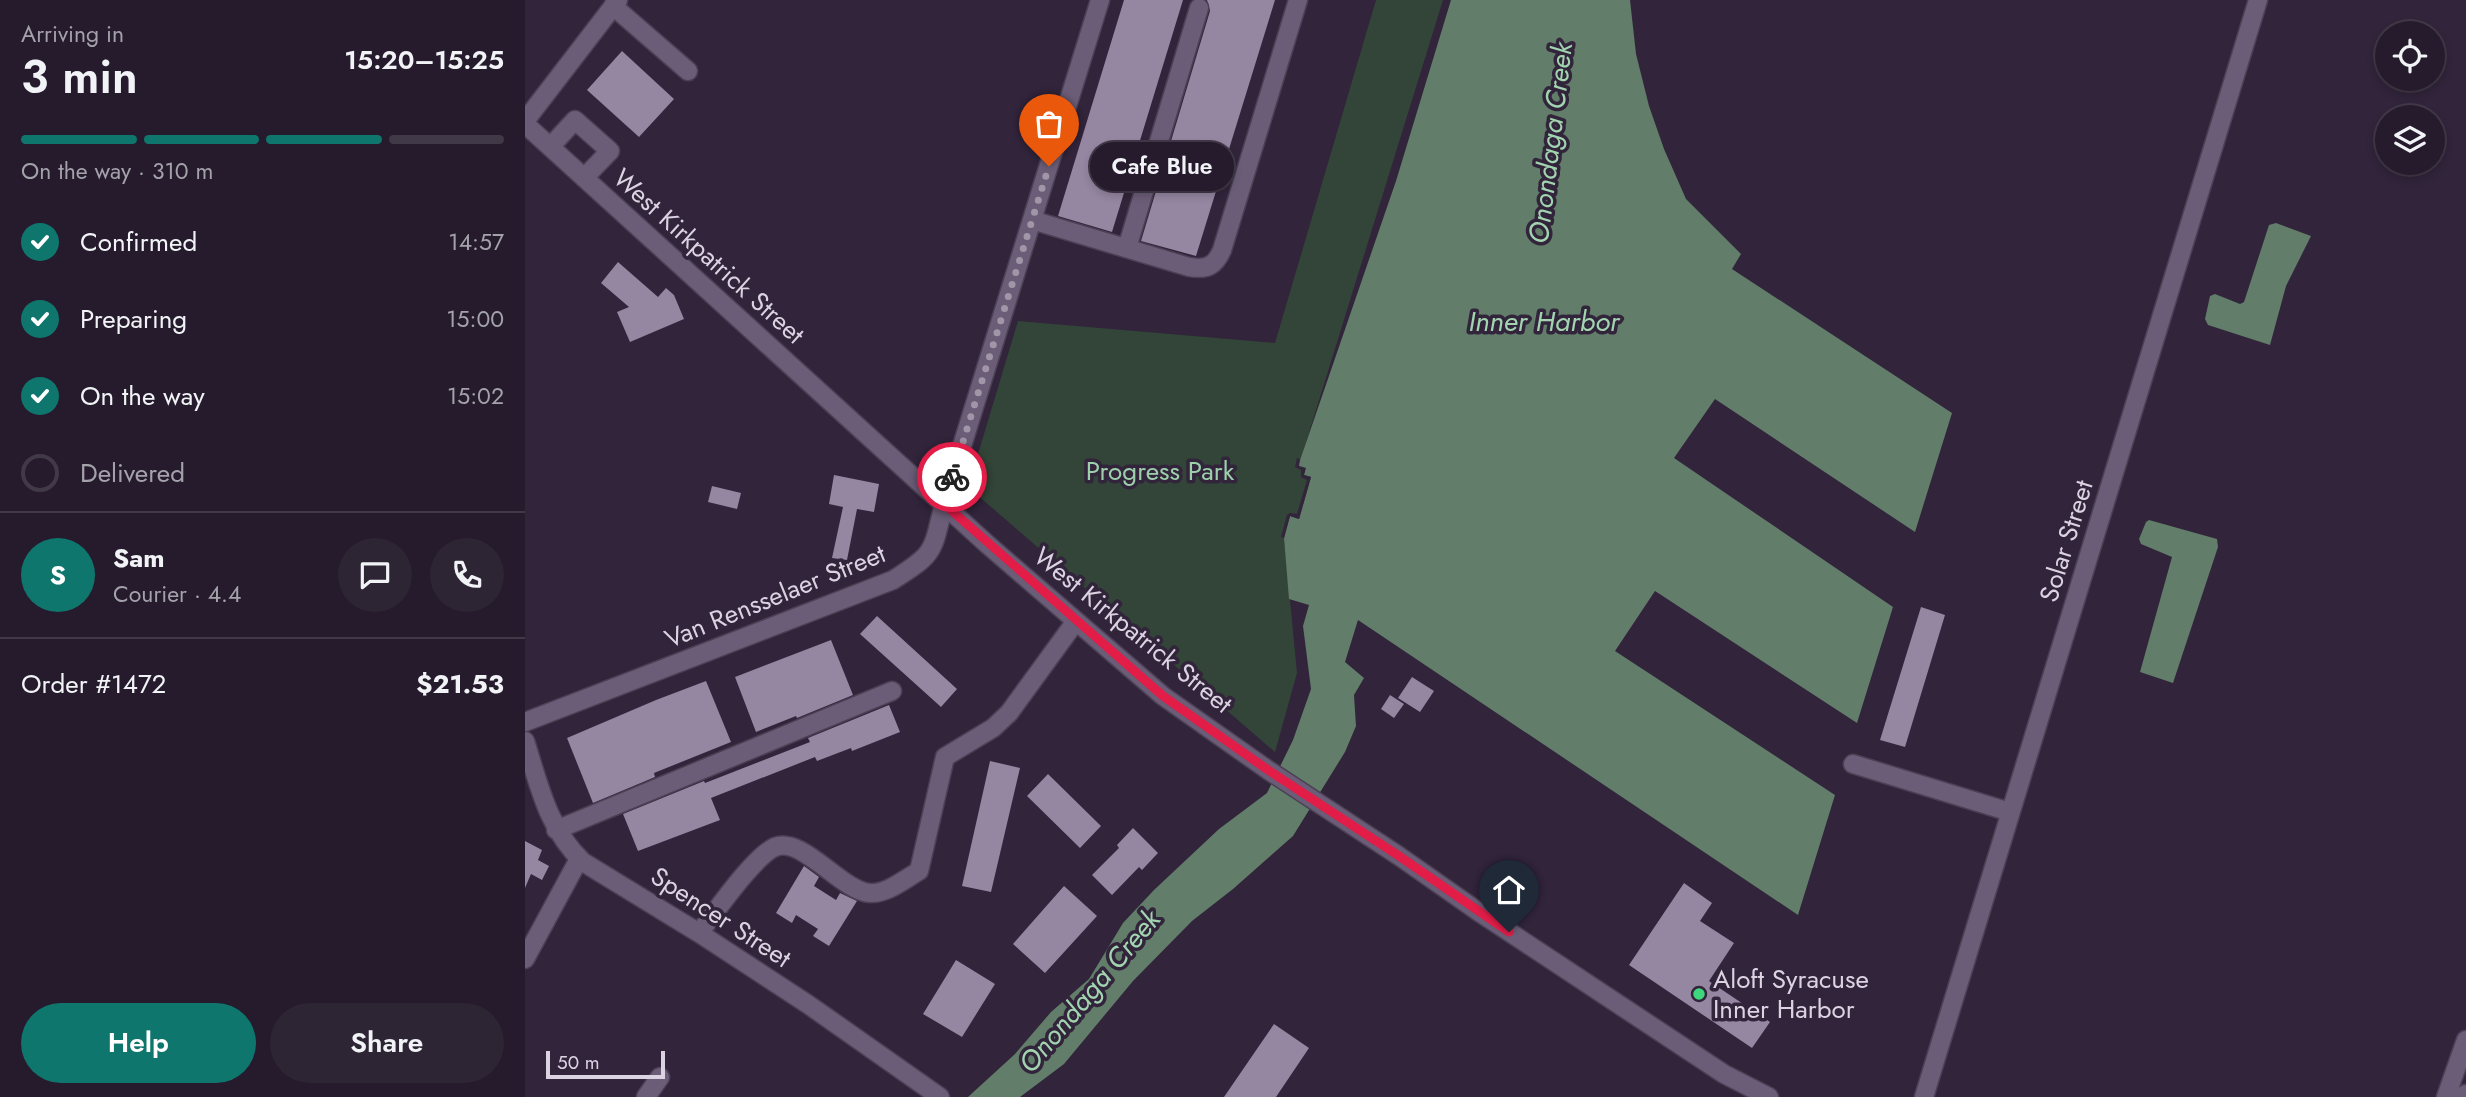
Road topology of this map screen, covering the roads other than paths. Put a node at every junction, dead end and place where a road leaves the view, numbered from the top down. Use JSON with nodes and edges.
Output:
{"nodes":[{"id":1,"x":1100,"y":0,"type":"edge"},
{"id":2,"x":1298,"y":0,"type":"edge"},
{"id":3,"x":2258,"y":0,"type":"edge"},
{"id":4,"x":615,"y":3,"type":"edge"},
{"id":5,"x":1199,"y":8,"type":"dead end"},
{"id":6,"x":688,"y":71,"type":"dead end"},
{"id":7,"x":525,"y":123,"type":"edge"},
{"id":8,"x":550,"y":147,"type":"junction"},
{"id":9,"x":584,"y":178,"type":"junction"},
{"id":10,"x":1032,"y":220,"type":"junction"},
{"id":11,"x":1127,"y":248,"type":"junction"},
{"id":12,"x":944,"y":504,"type":"junction"},
{"id":13,"x":1076,"y":621,"type":"junction"},
{"id":14,"x":892,"y":691,"type":"dead end"},
{"id":15,"x":525,"y":722,"type":"edge"},
{"id":16,"x":525,"y":741,"type":"edge"},
{"id":17,"x":1853,"y":764,"type":"dead end"},
{"id":18,"x":2010,"y":812,"type":"junction"},
{"id":19,"x":556,"y":830,"type":"junction"},
{"id":20,"x":579,"y":859,"type":"junction"},
{"id":21,"x":699,"y":933,"type":"junction"},
{"id":22,"x":525,"y":959,"type":"edge"},
{"id":23,"x":2466,"y":1040,"type":"edge"},
{"id":24,"x":660,"y":1077,"type":"dead end"},
{"id":25,"x":911,"y":1089,"type":"edge"},
{"id":26,"x":2466,"y":1094,"type":"edge"},
{"id":27,"x":939,"y":1096,"type":"edge"},
{"id":28,"x":646,"y":1097,"type":"edge"},
{"id":29,"x":1769,"y":1097,"type":"edge"},
{"id":30,"x":1924,"y":1097,"type":"edge"},
{"id":31,"x":2446,"y":1097,"type":"edge"},
{"id":32,"x":2460,"y":1097,"type":"edge"}],
"edges":[{"from":1,"to":10,"type":"street","name":"Van Rensselaer Street"},
{"from":2,"to":11,"type":"street"},
{"from":3,"to":18,"type":"street","name":"Solar Street"},
{"from":4,"to":6,"type":"street"},
{"from":4,"to":7,"type":"street"},
{"from":5,"to":11,"type":"street"},
{"from":7,"to":8,"type":"street","name":"West Kirkpatrick Street"},
{"from":8,"to":9,"type":"street","name":"West Kirkpatrick Street"},
{"from":8,"to":9,"type":"street"},
{"from":9,"to":12,"type":"street","name":"West Kirkpatrick Street"},
{"from":10,"to":11,"type":"street"},
{"from":10,"to":12,"type":"street","name":"Van Rensselaer Street"},
{"from":12,"to":13,"type":"street","name":"West Kirkpatrick Street"},
{"from":12,"to":15,"type":"street","name":"Van Rensselaer Street"},
{"from":13,"to":21,"type":"street"},
{"from":13,"to":29,"type":"street","name":"West Kirkpatrick Street"},
{"from":14,"to":19,"type":"street"},
{"from":16,"to":19,"type":"street","name":"Spencer Street"},
{"from":17,"to":18,"type":"street"},
{"from":18,"to":30,"type":"street","name":"Solar Street"},
{"from":19,"to":20,"type":"street","name":"Spencer Street"},
{"from":20,"to":21,"type":"street","name":"Spencer Street"},
{"from":20,"to":22,"type":"street"},
{"from":21,"to":25,"type":"street","name":"Spencer Street"},
{"from":23,"to":31,"type":"street"},
{"from":24,"to":28,"type":"street"},
{"from":25,"to":27,"type":"street","name":"Spencer Street"},
{"from":26,"to":32,"type":"street"}]}
